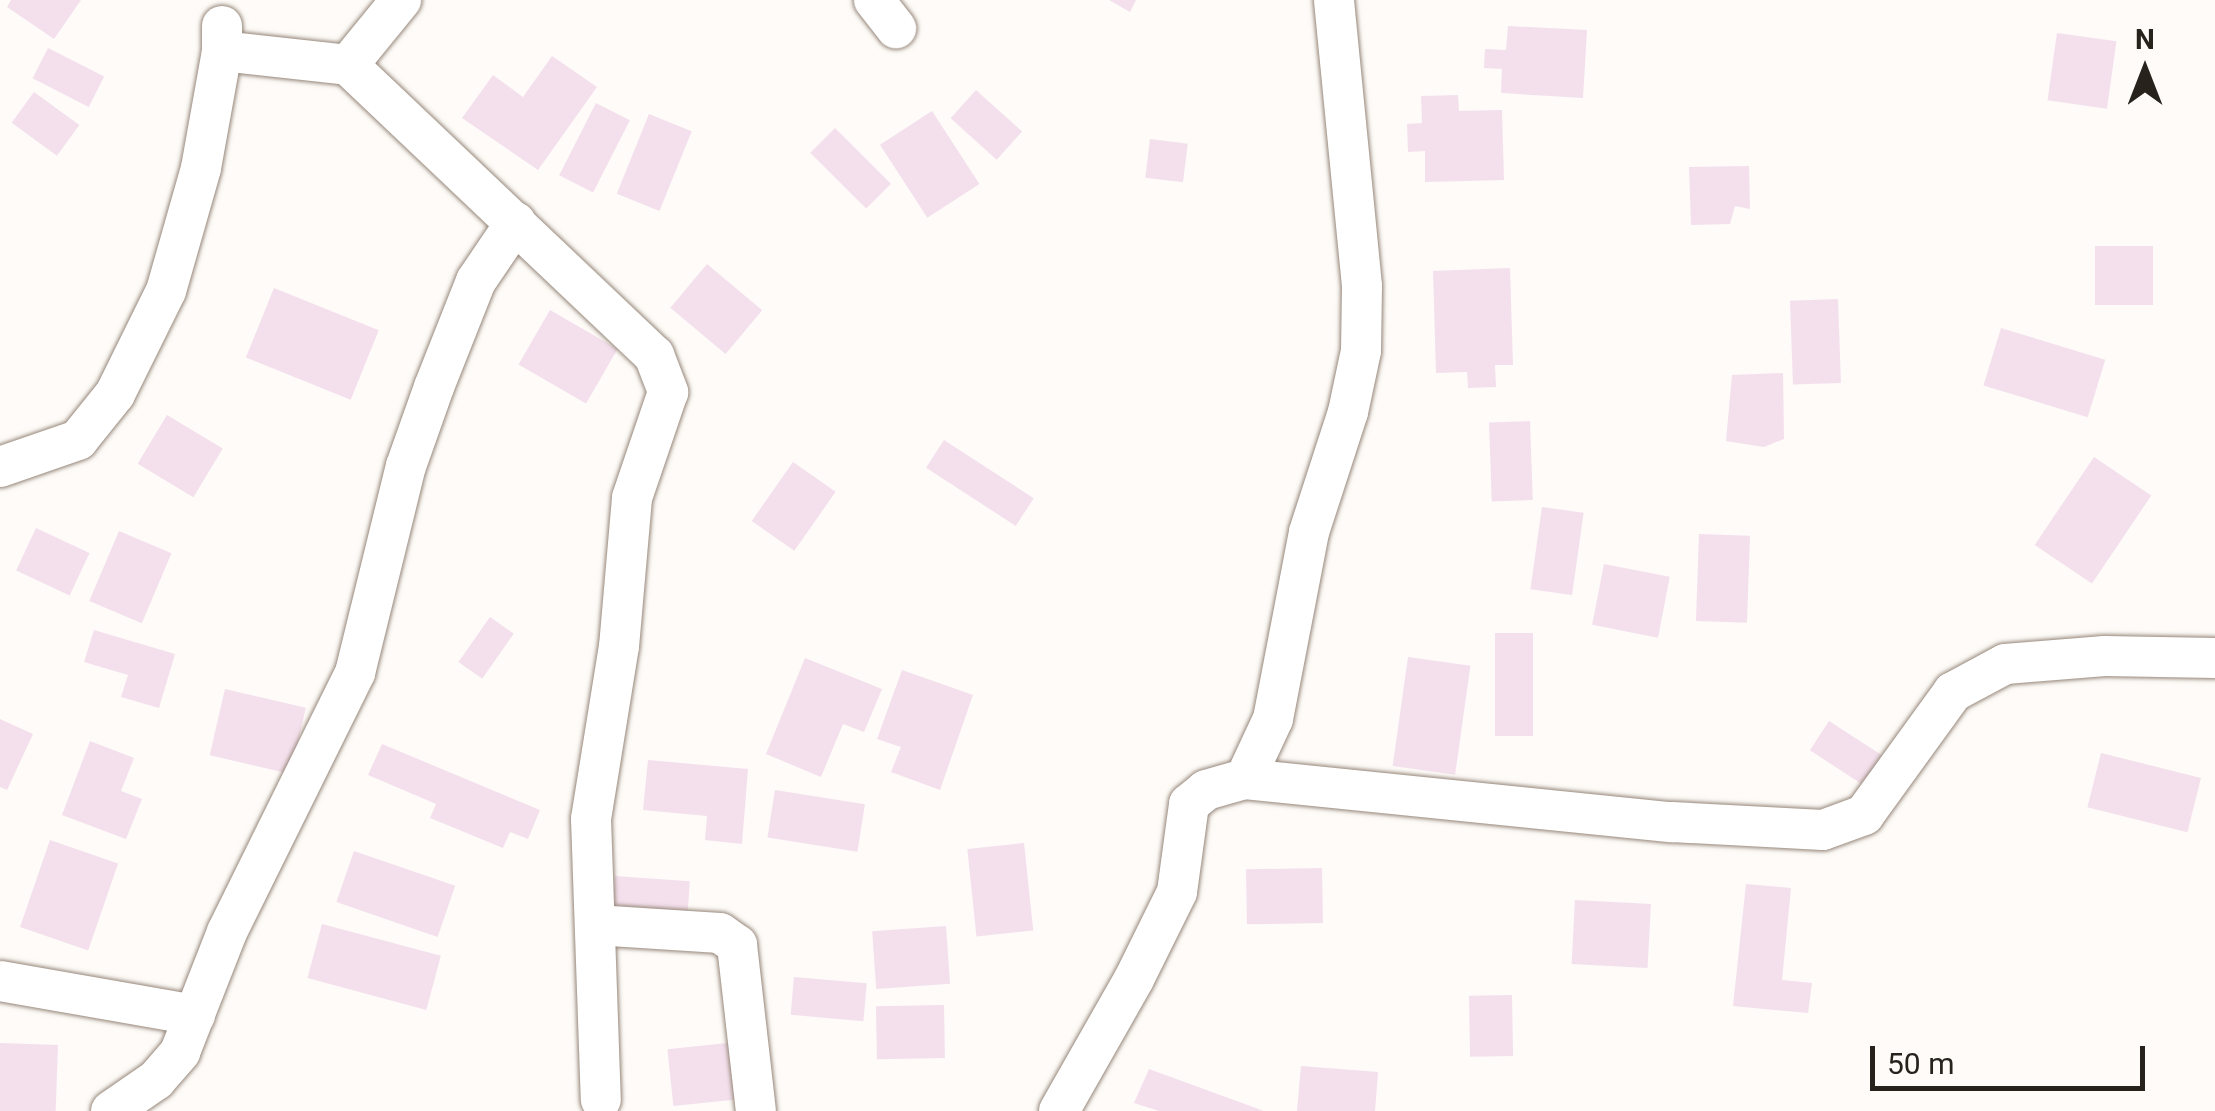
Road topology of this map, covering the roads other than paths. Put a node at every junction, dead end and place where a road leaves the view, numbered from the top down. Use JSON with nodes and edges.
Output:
{"nodes":[{"id":1,"x":400,"y":0,"type":"edge"},
{"id":2,"x":1334,"y":0,"type":"edge"},
{"id":3,"x":348,"y":65,"type":"junction"},
{"id":4,"x":516,"y":222,"type":"junction"},
{"id":5,"x":0,"y":466,"type":"edge"},
{"id":6,"x":2215,"y":658,"type":"edge"},
{"id":7,"x":1244,"y":779,"type":"junction"},
{"id":8,"x":595,"y":925,"type":"junction"},
{"id":9,"x":0,"y":981,"type":"edge"},
{"id":10,"x":195,"y":1016,"type":"junction"},
{"id":11,"x":601,"y":1100,"type":"dead end"},
{"id":12,"x":111,"y":1111,"type":"edge"},
{"id":13,"x":756,"y":1111,"type":"edge"},
{"id":14,"x":1059,"y":1111,"type":"edge"}],
"edges":[{"from":1,"to":3,"type":"street"},
{"from":2,"to":7,"type":"street"},
{"from":3,"to":4,"type":"street"},
{"from":3,"to":5,"type":"street"},
{"from":4,"to":8,"type":"street"},
{"from":4,"to":10,"type":"street"},
{"from":6,"to":7,"type":"street"},
{"from":7,"to":14,"type":"street"},
{"from":8,"to":11,"type":"street"},
{"from":8,"to":13,"type":"street"},
{"from":9,"to":10,"type":"street"},
{"from":10,"to":12,"type":"street"}]}
